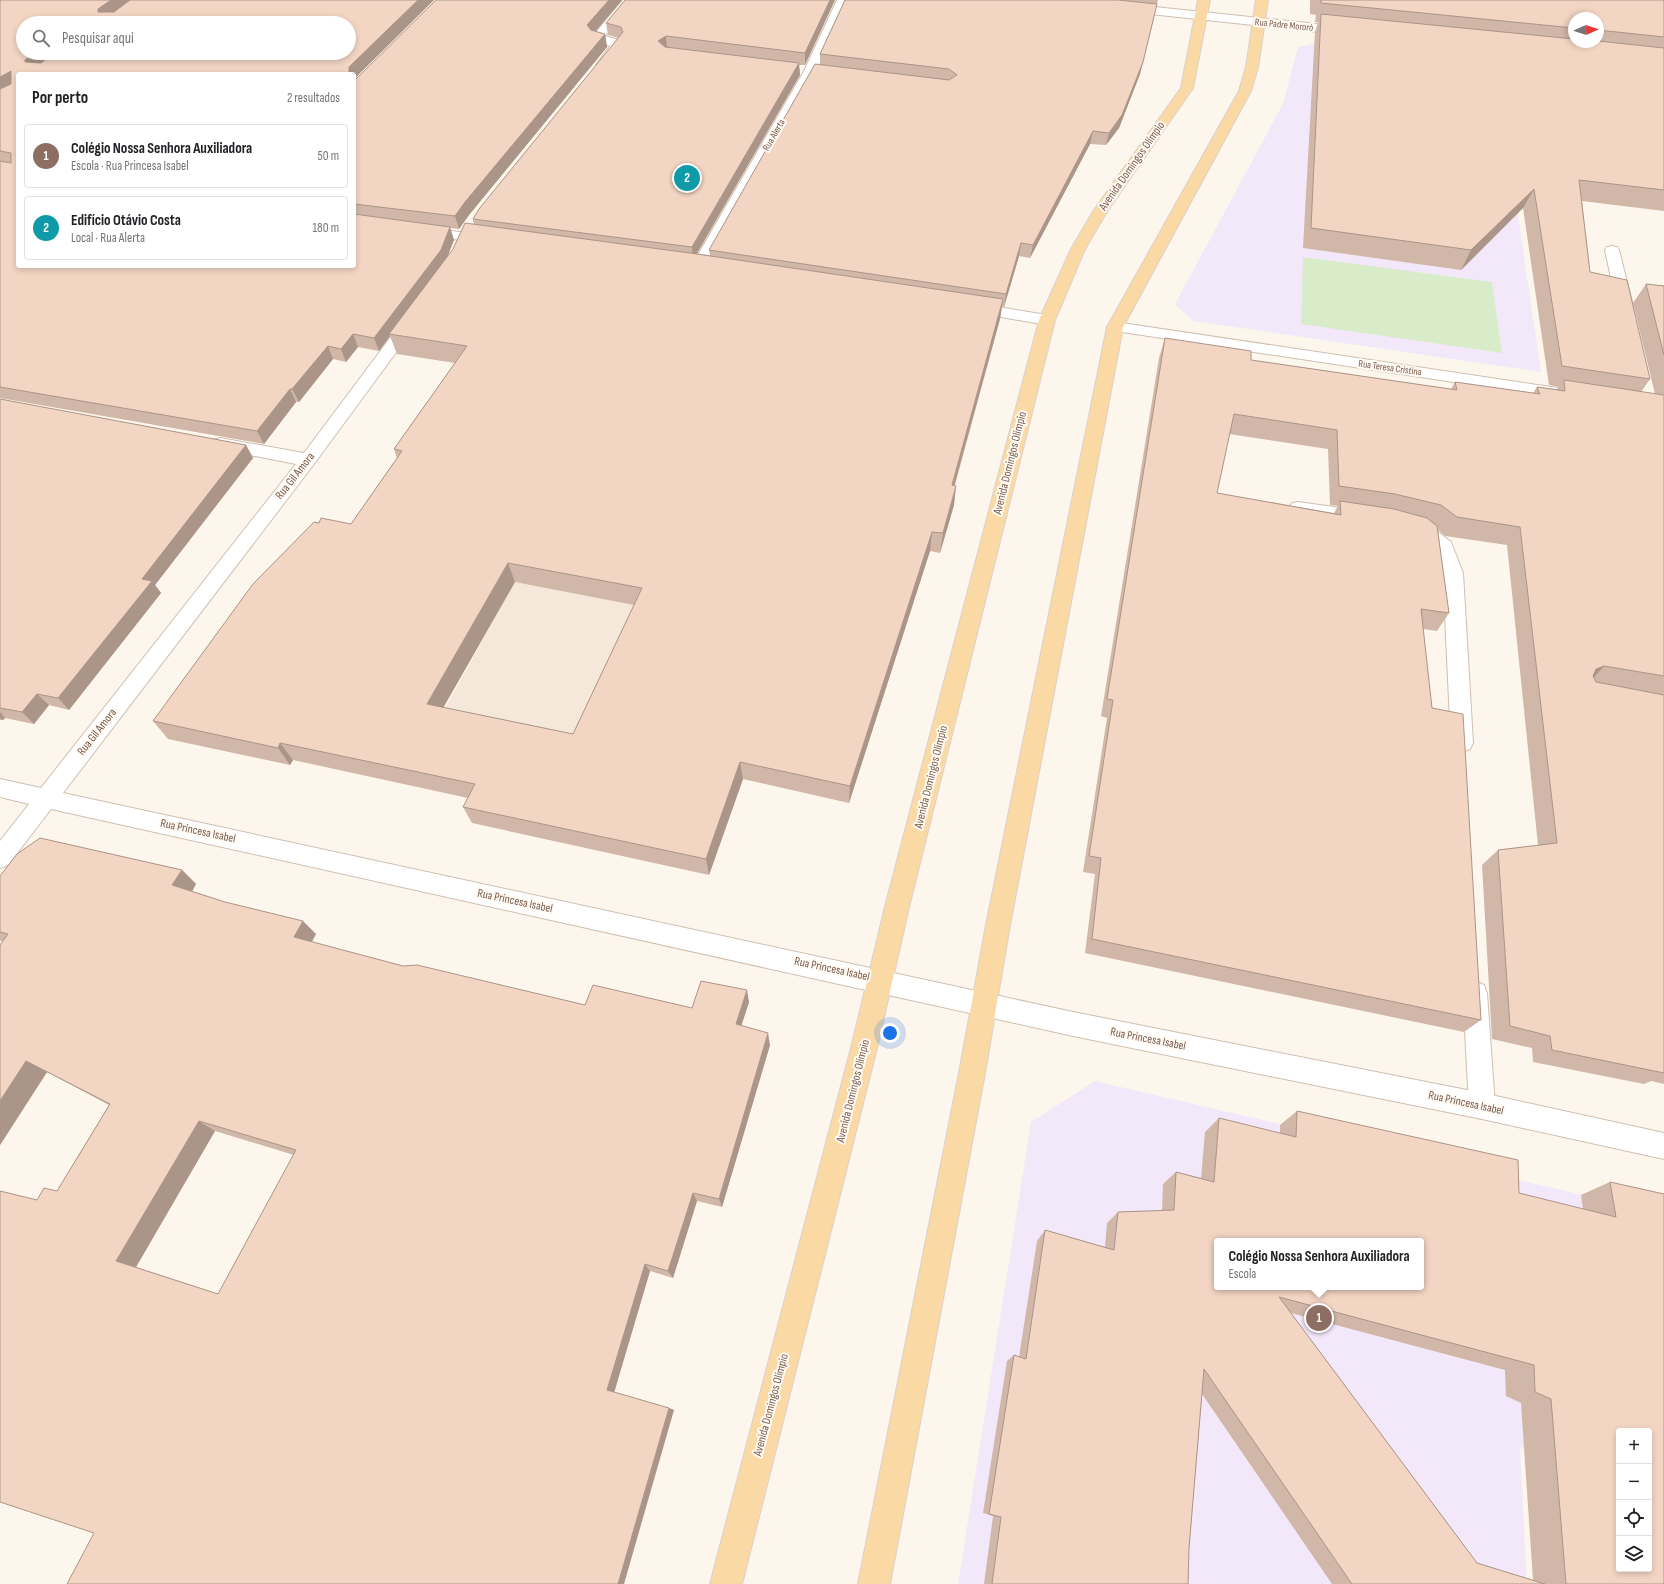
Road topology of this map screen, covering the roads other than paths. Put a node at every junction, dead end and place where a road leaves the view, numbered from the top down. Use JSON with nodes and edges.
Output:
{"nodes":[{"id":1,"x":629,"y":0,"type":"edge"},
{"id":2,"x":843,"y":0,"type":"edge"},
{"id":3,"x":1204,"y":0,"type":"edge"},
{"id":4,"x":1262,"y":0,"type":"edge"},
{"id":5,"x":1117,"y":7,"type":"edge"},
{"id":6,"x":1201,"y":16,"type":"junction"},
{"id":7,"x":1259,"y":22,"type":"junction"},
{"id":8,"x":1354,"y":32,"type":"edge"},
{"id":9,"x":794,"y":70,"type":"edge"},
{"id":10,"x":810,"y":71,"type":"junction"},
{"id":11,"x":595,"y":72,"type":"edge"},
{"id":12,"x":826,"y":73,"type":"edge"},
{"id":13,"x":409,"y":229,"type":"edge"},
{"id":14,"x":503,"y":242,"type":"edge"},
{"id":15,"x":1612,"y":250,"type":"dead end"},
{"id":16,"x":683,"y":265,"type":"edge"},
{"id":17,"x":699,"y":267,"type":"junction"},
{"id":18,"x":714,"y":269,"type":"edge"},
{"id":19,"x":960,"y":306,"type":"edge"},
{"id":20,"x":420,"y":309,"type":"edge"},
{"id":21,"x":1628,"y":319,"type":"edge"},
{"id":22,"x":1047,"y":320,"type":"junction"},
{"id":23,"x":1115,"y":327,"type":"junction"},
{"id":24,"x":1578,"y":396,"type":"edge"},
{"id":25,"x":202,"y":440,"type":"edge"},
{"id":26,"x":308,"y":460,"type":"junction"},
{"id":27,"x":1275,"y":505,"type":"edge"},
{"id":28,"x":1463,"y":762,"type":"edge"},
{"id":29,"x":0,"y":788,"type":"edge"},
{"id":30,"x":46,"y":798,"type":"junction"},
{"id":31,"x":0,"y":858,"type":"edge"},
{"id":32,"x":1474,"y":975,"type":"edge"},
{"id":33,"x":880,"y":980,"type":"junction"},
{"id":34,"x":984,"y":1004,"type":"junction"},
{"id":35,"x":1482,"y":1106,"type":"junction"},
{"id":36,"x":1664,"y":1146,"type":"edge"},
{"id":37,"x":726,"y":1584,"type":"edge"},
{"id":38,"x":874,"y":1584,"type":"edge"}],
"edges":[{"from":1,"to":11,"type":"street"},
{"from":2,"to":10,"type":"street","name":"Rua Alerta"},
{"from":3,"to":6,"type":"main road","name":"Avenida Domingos Olímpio"},
{"from":4,"to":7,"type":"main road"},
{"from":5,"to":6,"type":"street","name":"Rua Padre Mororó"},
{"from":6,"to":7,"type":"street","name":"Rua Padre Mororó"},
{"from":6,"to":22,"type":"main road","name":"Avenida Domingos Olímpio"},
{"from":7,"to":8,"type":"street","name":"Rua Padre Mororó"},
{"from":7,"to":23,"type":"main road"},
{"from":9,"to":10,"type":"street"},
{"from":10,"to":12,"type":"street"},
{"from":10,"to":17,"type":"street","name":"Rua Alerta"},
{"from":13,"to":14,"type":"street"},
{"from":15,"to":21,"type":"street"},
{"from":16,"to":17,"type":"street"},
{"from":17,"to":18,"type":"street"},
{"from":19,"to":22,"type":"street"},
{"from":20,"to":26,"type":"street","name":"Rua Gil Amora"},
{"from":22,"to":33,"type":"main road","name":"Avenida Domingos Olímpio"},
{"from":23,"to":24,"type":"street","name":"Rua Teresa Cristina"},
{"from":23,"to":34,"type":"main road"},
{"from":25,"to":26,"type":"street"},
{"from":26,"to":30,"type":"street","name":"Rua Gil Amora"},
{"from":27,"to":28,"type":"street"},
{"from":29,"to":30,"type":"street","name":"Rua Princesa Isabel"},
{"from":30,"to":31,"type":"street","name":"Rua Gil Amora"},
{"from":30,"to":33,"type":"street","name":"Rua Princesa Isabel"},
{"from":32,"to":35,"type":"street"},
{"from":33,"to":34,"type":"street","name":"Rua Princesa Isabel"},
{"from":33,"to":37,"type":"main road","name":"Avenida Domingos Olímpio"},
{"from":34,"to":35,"type":"street","name":"Rua Princesa Isabel"},
{"from":34,"to":38,"type":"main road"},
{"from":35,"to":36,"type":"street","name":"Rua Princesa Isabel"}]}
